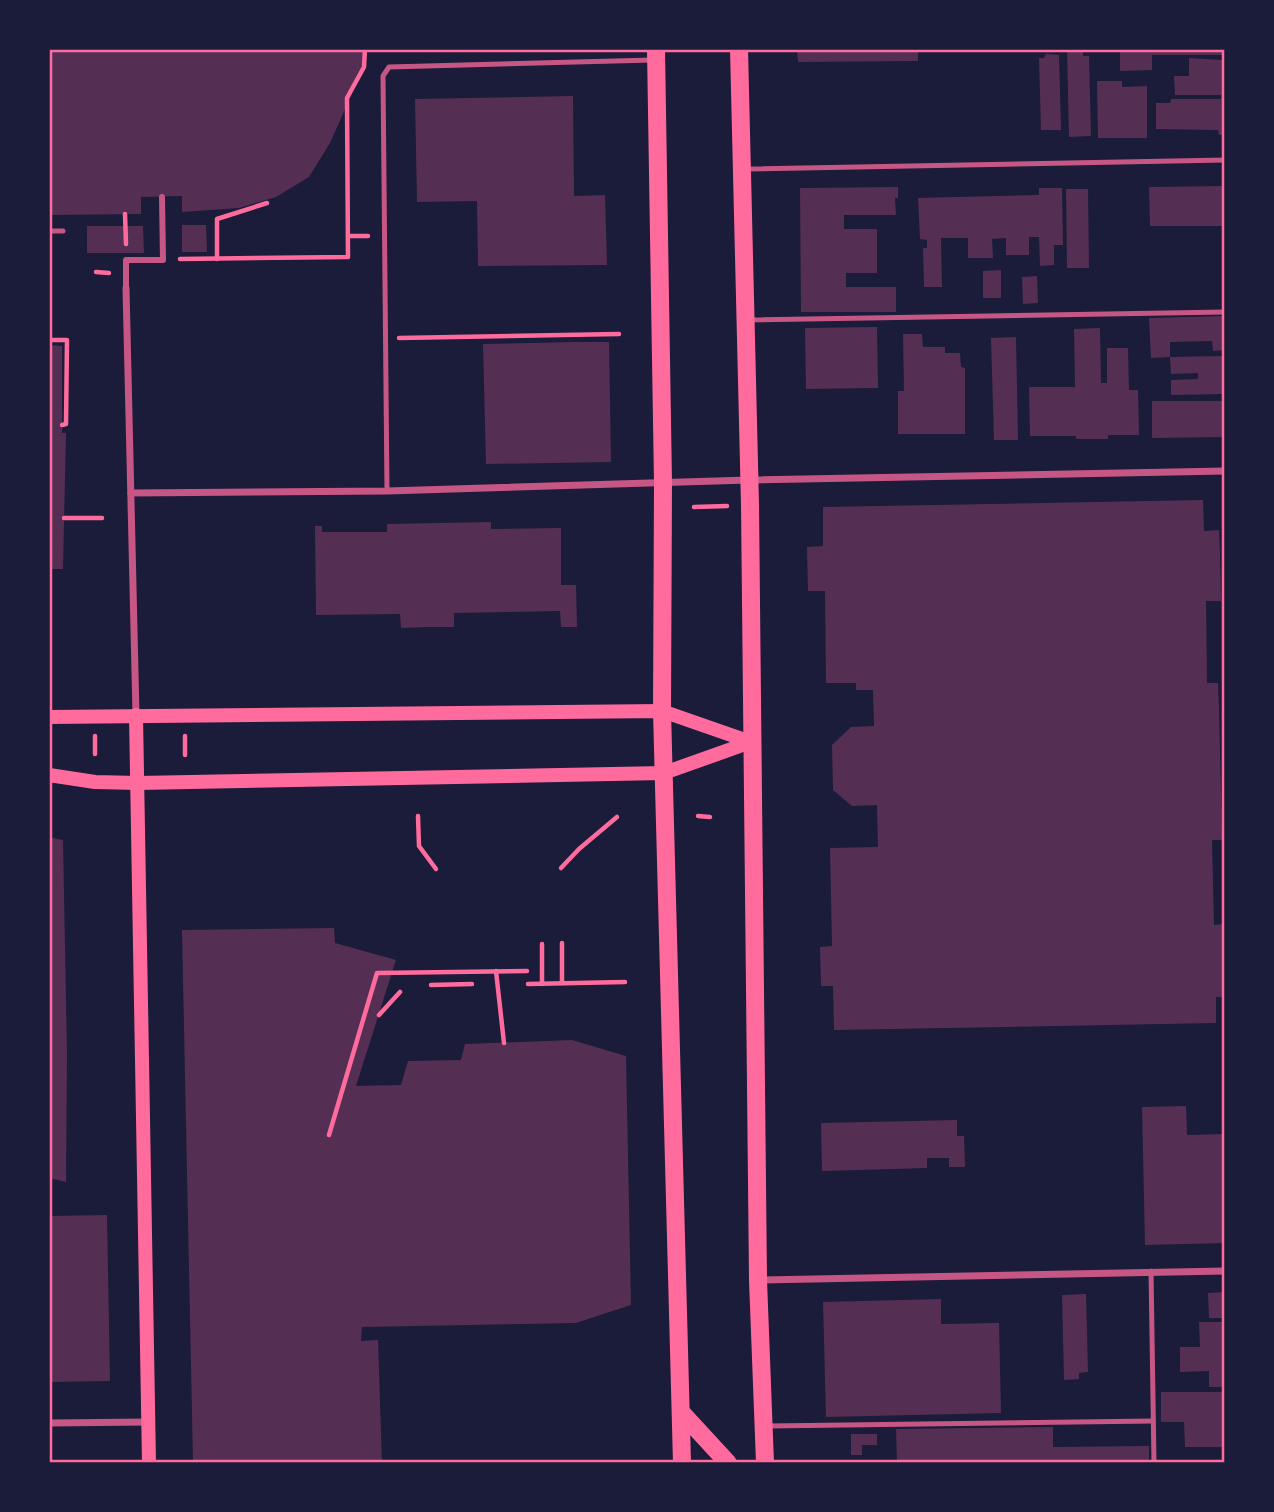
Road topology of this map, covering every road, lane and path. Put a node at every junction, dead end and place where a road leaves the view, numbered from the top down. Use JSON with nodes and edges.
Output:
{"nodes":[{"id":1,"x":365,"y":49,"type":"edge"},
{"id":2,"x":738,"y":49,"type":"edge"},
{"id":3,"x":656,"y":54,"type":"edge"},
{"id":4,"x":1225,"y":160,"type":"edge"},
{"id":5,"x":741,"y":169,"type":"junction"},
{"id":6,"x":162,"y":197,"type":"dead end"},
{"id":7,"x":267,"y":203,"type":"dead end"},
{"id":8,"x":125,"y":214,"type":"dead end"},
{"id":9,"x":63,"y":230,"type":"dead end"},
{"id":10,"x":49,"y":231,"type":"edge"},
{"id":11,"x":126,"y":253,"type":"dead end"},
{"id":12,"x":217,"y":259,"type":"junction"},
{"id":13,"x":163,"y":260,"type":"junction"},
{"id":14,"x":127,"y":288,"type":"joint"},
{"id":15,"x":1225,"y":312,"type":"edge"},
{"id":16,"x":745,"y":320,"type":"junction"},
{"id":17,"x":619,"y":334,"type":"dead end"},
{"id":18,"x":399,"y":338,"type":"dead end"},
{"id":19,"x":49,"y":340,"type":"edge"},
{"id":20,"x":67,"y":340,"type":"junction"},
{"id":21,"x":74,"y":340,"type":"dead end"},
{"id":22,"x":62,"y":425,"type":"dead end"},
{"id":23,"x":1225,"y":471,"type":"edge"},
{"id":24,"x":749,"y":480,"type":"junction"},
{"id":25,"x":663,"y":483,"type":"junction"},
{"id":26,"x":387,"y":491,"type":"junction"},
{"id":27,"x":131,"y":493,"type":"junction"},
{"id":28,"x":727,"y":506,"type":"dead end"},
{"id":29,"x":694,"y":507,"type":"dead end"},
{"id":30,"x":64,"y":517,"type":"dead end"},
{"id":31,"x":102,"y":518,"type":"dead end"},
{"id":32,"x":663,"y":711,"type":"junction"},
{"id":33,"x":136,"y":715,"type":"junction"},
{"id":34,"x":49,"y":718,"type":"edge"},
{"id":35,"x":185,"y":732,"type":"dead end"},
{"id":36,"x":95,"y":735,"type":"dead end"},
{"id":37,"x":751,"y":742,"type":"junction"},
{"id":38,"x":95,"y":754,"type":"dead end"},
{"id":39,"x":185,"y":755,"type":"dead end"},
{"id":40,"x":664,"y":773,"type":"junction"},
{"id":41,"x":49,"y":775,"type":"edge"},
{"id":42,"x":138,"y":783,"type":"junction"},
{"id":43,"x":418,"y":816,"type":"dead end"},
{"id":44,"x":617,"y":817,"type":"dead end"},
{"id":45,"x":698,"y":817,"type":"dead end"},
{"id":46,"x":710,"y":817,"type":"dead end"},
{"id":47,"x":436,"y":869,"type":"dead end"},
{"id":48,"x":561,"y":869,"type":"dead end"},
{"id":49,"x":562,"y":943,"type":"dead end"},
{"id":50,"x":542,"y":944,"type":"dead end"},
{"id":51,"x":496,"y":971,"type":"junction"},
{"id":52,"x":527,"y":971,"type":"dead end"},
{"id":53,"x":625,"y":982,"type":"dead end"},
{"id":54,"x":562,"y":983,"type":"junction"},
{"id":55,"x":472,"y":984,"type":"dead end"},
{"id":56,"x":528,"y":984,"type":"dead end"},
{"id":57,"x":542,"y":984,"type":"junction"},
{"id":58,"x":431,"y":985,"type":"dead end"},
{"id":59,"x":400,"y":992,"type":"dead end"},
{"id":60,"x":379,"y":1015,"type":"dead end"},
{"id":61,"x":504,"y":1043,"type":"dead end"},
{"id":62,"x":329,"y":1135,"type":"dead end"},
{"id":63,"x":1225,"y":1271,"type":"edge"},
{"id":64,"x":1151,"y":1272,"type":"junction"},
{"id":65,"x":758,"y":1280,"type":"junction"},
{"id":66,"x":681,"y":1412,"type":"junction"},
{"id":67,"x":1153,"y":1421,"type":"junction"},
{"id":68,"x":149,"y":1422,"type":"junction"},
{"id":69,"x":49,"y":1423,"type":"edge"},
{"id":70,"x":764,"y":1426,"type":"junction"},
{"id":71,"x":149,"y":1463,"type":"edge"},
{"id":72,"x":682,"y":1463,"type":"edge"},
{"id":73,"x":728,"y":1463,"type":"edge"},
{"id":74,"x":765,"y":1463,"type":"edge"},
{"id":75,"x":1154,"y":1463,"type":"edge"}],
"edges":[{"from":1,"to":12,"type":"path"},
{"from":2,"to":5,"type":"main road"},
{"from":3,"to":25,"type":"main road"},
{"from":3,"to":26,"type":"lane"},
{"from":4,"to":5,"type":"lane"},
{"from":5,"to":16,"type":"main road"},
{"from":6,"to":13,"type":"street"},
{"from":7,"to":12,"type":"path"},
{"from":8,"to":11,"type":"path"},
{"from":9,"to":10,"type":"lane"},
{"from":12,"to":13,"type":"path"},
{"from":13,"to":14,"type":"street"},
{"from":14,"to":27,"type":"street"},
{"from":15,"to":16,"type":"lane"},
{"from":16,"to":24,"type":"main road"},
{"from":17,"to":18,"type":"path"},
{"from":19,"to":20,"type":"path"},
{"from":20,"to":21,"type":"path"},
{"from":20,"to":22,"type":"path"},
{"from":23,"to":24,"type":"street"},
{"from":24,"to":25,"type":"street"},
{"from":24,"to":37,"type":"main road"},
{"from":25,"to":26,"type":"street"},
{"from":25,"to":32,"type":"main road"},
{"from":26,"to":27,"type":"street"},
{"from":27,"to":33,"type":"street"},
{"from":28,"to":29,"type":"path"},
{"from":30,"to":31,"type":"path"},
{"from":32,"to":33,"type":"main road"},
{"from":32,"to":37,"type":"main road"},
{"from":32,"to":40,"type":"main road"},
{"from":33,"to":34,"type":"main road"},
{"from":33,"to":42,"type":"main road"},
{"from":35,"to":39,"type":"path"},
{"from":36,"to":38,"type":"path"},
{"from":37,"to":40,"type":"main road"},
{"from":37,"to":65,"type":"main road"},
{"from":40,"to":42,"type":"main road"},
{"from":40,"to":66,"type":"main road"},
{"from":41,"to":42,"type":"main road"},
{"from":42,"to":68,"type":"main road"},
{"from":43,"to":47,"type":"path"},
{"from":44,"to":48,"type":"path"},
{"from":45,"to":46,"type":"path"},
{"from":49,"to":54,"type":"path"},
{"from":50,"to":57,"type":"path"},
{"from":51,"to":52,"type":"path"},
{"from":51,"to":61,"type":"path"},
{"from":51,"to":62,"type":"path"},
{"from":53,"to":54,"type":"path"},
{"from":54,"to":57,"type":"path"},
{"from":55,"to":58,"type":"path"},
{"from":56,"to":57,"type":"path"},
{"from":59,"to":60,"type":"path"},
{"from":63,"to":64,"type":"street"},
{"from":64,"to":65,"type":"street"},
{"from":64,"to":67,"type":"lane"},
{"from":65,"to":70,"type":"main road"},
{"from":66,"to":72,"type":"main road"},
{"from":66,"to":73,"type":"main road"},
{"from":67,"to":70,"type":"lane"},
{"from":67,"to":75,"type":"lane"},
{"from":68,"to":69,"type":"street"},
{"from":68,"to":71,"type":"main road"},
{"from":70,"to":74,"type":"main road"}]}
